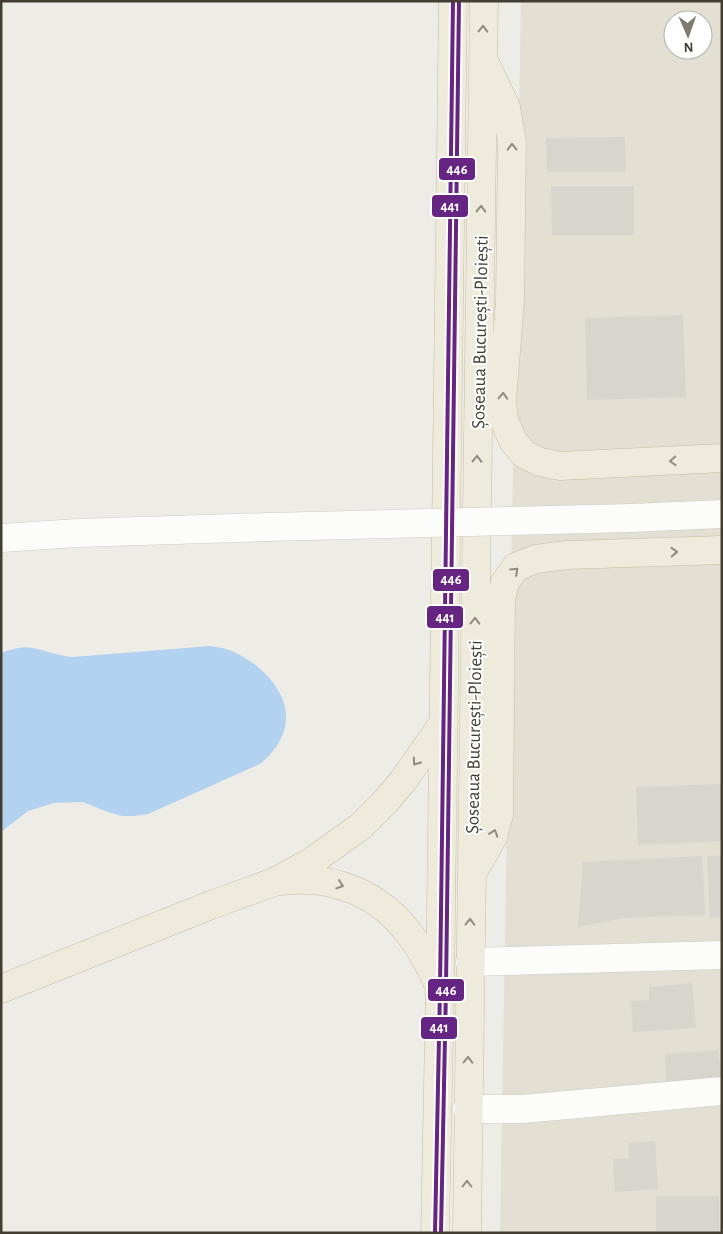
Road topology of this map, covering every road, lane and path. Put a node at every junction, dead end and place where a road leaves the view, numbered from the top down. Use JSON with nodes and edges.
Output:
{"nodes":[{"id":1,"x":453,"y":1,"type":"edge"},
{"id":2,"x":484,"y":1,"type":"edge"},
{"id":3,"x":483,"y":58,"type":"junction"},
{"id":4,"x":722,"y":458,"type":"edge"},
{"id":5,"x":722,"y":514,"type":"edge"},
{"id":6,"x":1,"y":538,"type":"edge"},
{"id":7,"x":722,"y":550,"type":"edge"},
{"id":8,"x":444,"y":722,"type":"junction"},
{"id":9,"x":471,"y":876,"type":"junction"},
{"id":10,"x":274,"y":882,"type":"junction"},
{"id":11,"x":722,"y":955,"type":"edge"},
{"id":12,"x":470,"y":962,"type":"junction"},
{"id":13,"x":440,"y":988,"type":"junction"},
{"id":14,"x":1,"y":989,"type":"edge"},
{"id":15,"x":722,"y":1091,"type":"edge"},
{"id":16,"x":467,"y":1109,"type":"junction"},
{"id":17,"x":434,"y":1233,"type":"edge"},
{"id":18,"x":467,"y":1233,"type":"edge"}],
"edges":[{"from":1,"to":8,"type":"highway","name":"Șoseaua București-Ploiești"},
{"from":3,"to":2,"type":"highway","name":"Șoseaua București-Ploiești","one_way":true},
{"from":4,"to":3,"type":"highway","one_way":true},
{"from":9,"to":3,"type":"highway","name":"Șoseaua București-Ploiești","one_way":true},
{"from":5,"to":6,"type":"street","bridge":true},
{"from":9,"to":7,"type":"highway","one_way":true},
{"from":8,"to":10,"type":"highway","one_way":true},
{"from":8,"to":13,"type":"highway","name":"Șoseaua București-Ploiești"},
{"from":12,"to":9,"type":"highway","name":"Șoseaua București-Ploiești","one_way":true},
{"from":10,"to":13,"type":"highway","one_way":true},
{"from":10,"to":14,"type":"highway"},
{"from":11,"to":12,"type":"street"},
{"from":16,"to":12,"type":"highway","name":"Șoseaua București-Ploiești","one_way":true},
{"from":13,"to":17,"type":"highway","name":"Șoseaua București-Ploiești"},
{"from":15,"to":16,"type":"street"},
{"from":18,"to":16,"type":"highway","name":"Șoseaua București-Ploiești","one_way":true}]}
